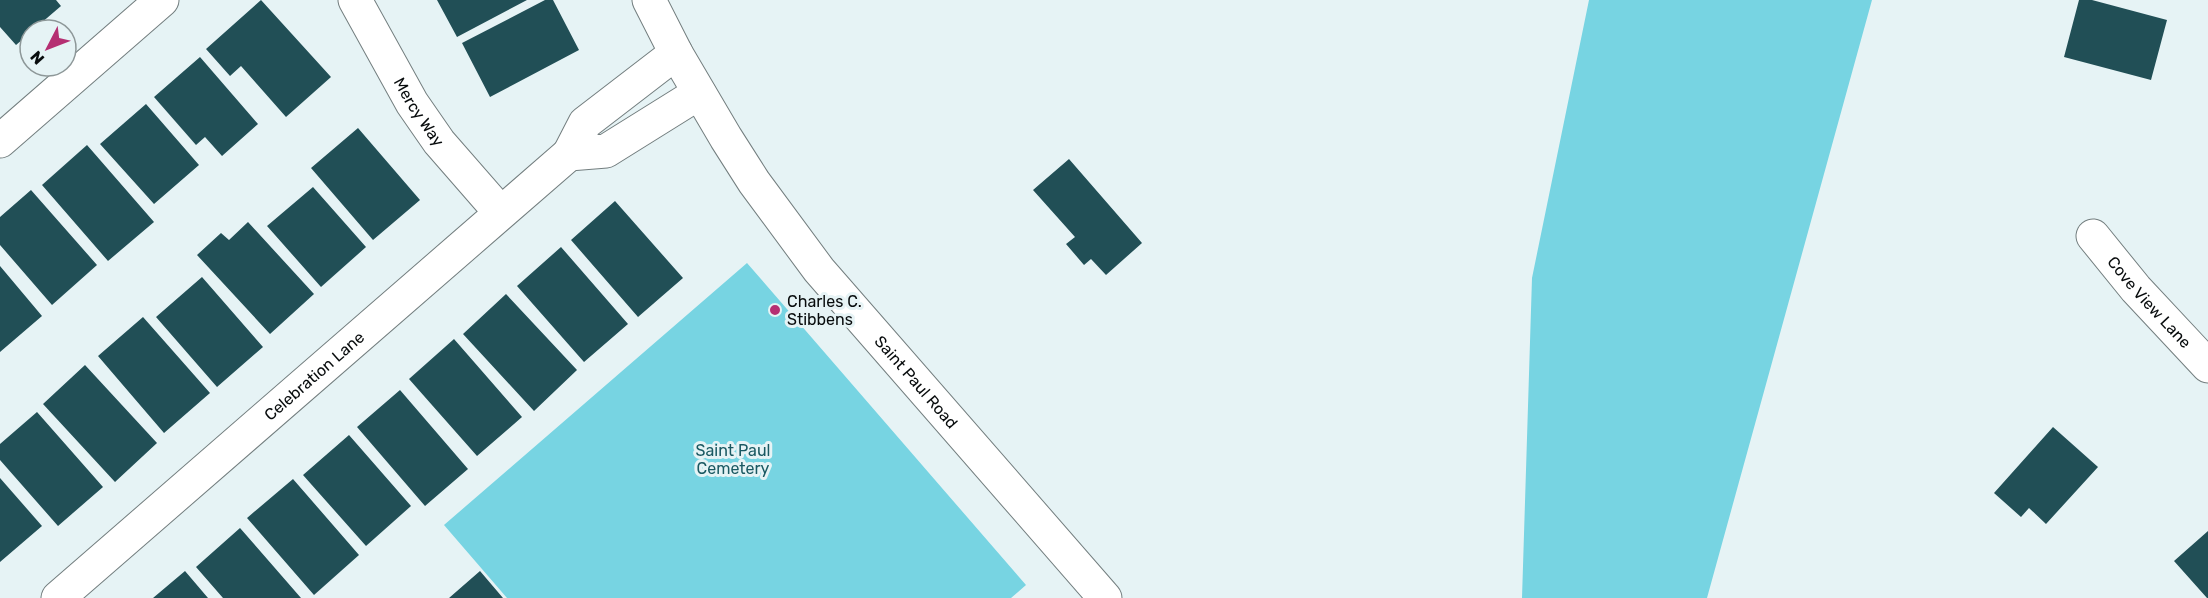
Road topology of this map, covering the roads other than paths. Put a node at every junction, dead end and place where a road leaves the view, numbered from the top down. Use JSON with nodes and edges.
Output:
{"nodes":[{"id":1,"x":162,"y":0,"type":"edge"},
{"id":2,"x":355,"y":0,"type":"edge"},
{"id":3,"x":649,"y":0,"type":"edge"},
{"id":4,"x":676,"y":53,"type":"junction"},
{"id":5,"x":699,"y":93,"type":"junction"},
{"id":6,"x":0,"y":141,"type":"edge"},
{"id":7,"x":569,"y":154,"type":"junction"},
{"id":8,"x":500,"y":212,"type":"junction"},
{"id":9,"x":2093,"y":236,"type":"dead end"},
{"id":10,"x":2208,"y":366,"type":"edge"},
{"id":11,"x":58,"y":598,"type":"edge"},
{"id":12,"x":1105,"y":598,"type":"edge"}],
"edges":[{"from":1,"to":6,"type":"street"},
{"from":2,"to":8,"type":"street","name":"Mercy Way"},
{"from":3,"to":4,"type":"street","name":"Saint Paul Road"},
{"from":4,"to":5,"type":"street","name":"Saint Paul Road"},
{"from":4,"to":7,"type":"street","name":"Celebration Lane"},
{"from":5,"to":7,"type":"street"},
{"from":5,"to":12,"type":"street","name":"Saint Paul Road"},
{"from":7,"to":8,"type":"street","name":"Celebration Lane"},
{"from":8,"to":11,"type":"street","name":"Celebration Lane"},
{"from":9,"to":10,"type":"street","name":"Cove View Lane"}]}
